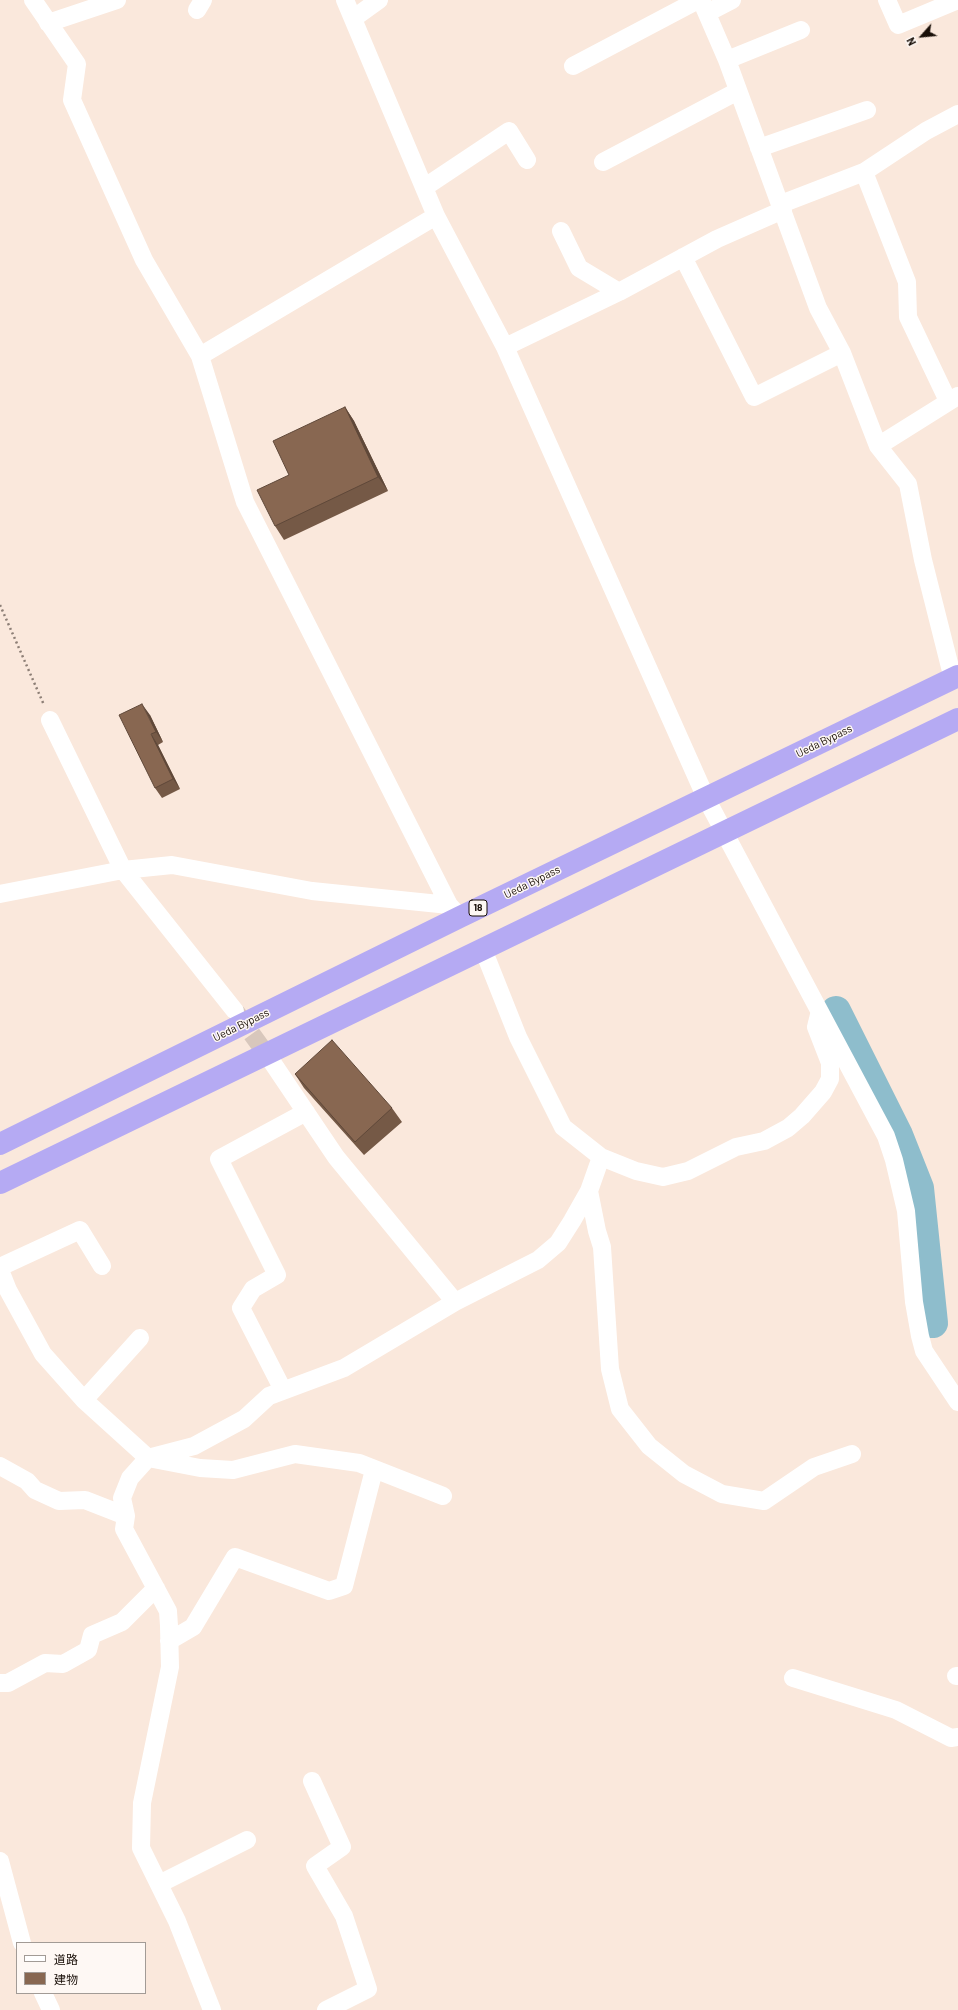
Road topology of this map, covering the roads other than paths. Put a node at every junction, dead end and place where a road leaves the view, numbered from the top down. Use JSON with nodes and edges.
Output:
{"nodes":[{"id":1,"x":33,"y":0,"type":"edge"},
{"id":2,"x":117,"y":0,"type":"edge"},
{"id":3,"x":345,"y":0,"type":"edge"},
{"id":4,"x":380,"y":0,"type":"edge"},
{"id":5,"x":732,"y":0,"type":"edge"},
{"id":6,"x":887,"y":0,"type":"edge"},
{"id":7,"x":958,"y":0,"type":"edge"},
{"id":8,"x":702,"y":4,"type":"edge"},
{"id":9,"x":354,"y":18,"type":"junction"},
{"id":10,"x":48,"y":23,"type":"junction"},
{"id":11,"x":801,"y":30,"type":"dead end"},
{"id":12,"x":727,"y":60,"type":"junction"},
{"id":13,"x":574,"y":66,"type":"dead end"},
{"id":14,"x":738,"y":91,"type":"junction"},
{"id":15,"x":867,"y":110,"type":"dead end"},
{"id":16,"x":958,"y":114,"type":"edge"},
{"id":17,"x":758,"y":148,"type":"junction"},
{"id":18,"x":527,"y":160,"type":"dead end"},
{"id":19,"x":604,"y":162,"type":"dead end"},
{"id":20,"x":864,"y":172,"type":"junction"},
{"id":21,"x":424,"y":187,"type":"junction"},
{"id":22,"x":782,"y":207,"type":"junction"},
{"id":23,"x":436,"y":216,"type":"junction"},
{"id":24,"x":561,"y":231,"type":"dead end"},
{"id":25,"x":683,"y":257,"type":"junction"},
{"id":26,"x":618,"y":292,"type":"junction"},
{"id":27,"x":505,"y":347,"type":"junction"},
{"id":28,"x":842,"y":353,"type":"junction"},
{"id":29,"x":200,"y":356,"type":"junction"},
{"id":30,"x":953,"y":398,"type":"edge"},
{"id":31,"x":878,"y":446,"type":"junction"},
{"id":32,"x":955,"y":678,"type":"edge"},
{"id":33,"x":958,"y":719,"type":"edge"},
{"id":34,"x":50,"y":720,"type":"road end"},
{"id":35,"x":706,"y":798,"type":"junction"},
{"id":36,"x":724,"y":832,"type":"junction"},
{"id":37,"x":123,"y":870,"type":"junction"},
{"id":38,"x":0,"y":894,"type":"edge"},
{"id":39,"x":454,"y":911,"type":"junction"},
{"id":40,"x":484,"y":949,"type":"junction"},
{"id":41,"x":236,"y":1011,"type":"tunnel mouth"},
{"id":42,"x":820,"y":1011,"type":"junction"},
{"id":43,"x":272,"y":1062,"type":"tunnel mouth"},
{"id":44,"x":306,"y":1112,"type":"junction"},
{"id":45,"x":0,"y":1144,"type":"edge"},
{"id":46,"x":601,"y":1158,"type":"junction"},
{"id":47,"x":0,"y":1183,"type":"edge"},
{"id":48,"x":589,"y":1191,"type":"junction"},
{"id":49,"x":102,"y":1266,"type":"dead end"},
{"id":50,"x":0,"y":1268,"type":"edge"},
{"id":51,"x":455,"y":1302,"type":"junction"},
{"id":52,"x":140,"y":1338,"type":"dead end"},
{"id":53,"x":283,"y":1390,"type":"junction"},
{"id":54,"x":84,"y":1400,"type":"junction"},
{"id":55,"x":958,"y":1402,"type":"edge"},
{"id":56,"x":852,"y":1454,"type":"dead end"},
{"id":57,"x":148,"y":1458,"type":"junction"},
{"id":58,"x":0,"y":1466,"type":"edge"},
{"id":59,"x":374,"y":1470,"type":"junction"},
{"id":60,"x":443,"y":1496,"type":"dead end"},
{"id":61,"x":126,"y":1516,"type":"junction"},
{"id":62,"x":156,"y":1588,"type":"junction"},
{"id":63,"x":169,"y":1641,"type":"junction"},
{"id":64,"x":793,"y":1678,"type":"dead end"},
{"id":65,"x":0,"y":1683,"type":"edge"},
{"id":66,"x":958,"y":1737,"type":"edge"},
{"id":67,"x":312,"y":1781,"type":"dead end"},
{"id":68,"x":248,"y":1840,"type":"dead end"},
{"id":69,"x":0,"y":1861,"type":"edge"},
{"id":70,"x":159,"y":1884,"type":"junction"},
{"id":71,"x":22,"y":1942,"type":"edge"},
{"id":72,"x":43,"y":1994,"type":"edge"},
{"id":73,"x":51,"y":2010,"type":"edge"},
{"id":74,"x":212,"y":2010,"type":"edge"},
{"id":75,"x":326,"y":2010,"type":"edge"}],
"edges":[{"from":1,"to":10,"type":"street"},
{"from":2,"to":10,"type":"street"},
{"from":3,"to":9,"type":"street"},
{"from":4,"to":9,"type":"street"},
{"from":5,"to":8,"type":"street"},
{"from":6,"to":7,"type":"street"},
{"from":8,"to":12,"type":"street"},
{"from":8,"to":13,"type":"street"},
{"from":9,"to":21,"type":"street"},
{"from":10,"to":29,"type":"street"},
{"from":11,"to":12,"type":"street"},
{"from":12,"to":14,"type":"street"},
{"from":14,"to":17,"type":"street"},
{"from":14,"to":19,"type":"street"},
{"from":15,"to":17,"type":"street"},
{"from":16,"to":20,"type":"street"},
{"from":17,"to":22,"type":"street"},
{"from":18,"to":21,"type":"street"},
{"from":20,"to":22,"type":"street"},
{"from":20,"to":30,"type":"street"},
{"from":21,"to":23,"type":"street"},
{"from":22,"to":25,"type":"street"},
{"from":22,"to":28,"type":"street"},
{"from":23,"to":27,"type":"street"},
{"from":23,"to":29,"type":"street"},
{"from":24,"to":26,"type":"street"},
{"from":25,"to":26,"type":"street"},
{"from":25,"to":28,"type":"street"},
{"from":26,"to":27,"type":"street"},
{"from":27,"to":35,"type":"street"},
{"from":28,"to":31,"type":"street"},
{"from":29,"to":39,"type":"street"},
{"from":30,"to":31,"type":"street"},
{"from":31,"to":32,"type":"street"},
{"from":32,"to":35,"type":"highway","name":"Ueda Bypass","number":"18"},
{"from":33,"to":36,"type":"highway"},
{"from":34,"to":37,"type":"street"},
{"from":35,"to":36,"type":"street"},
{"from":35,"to":39,"type":"highway","name":"Ueda Bypass","number":"18"},
{"from":36,"to":40,"type":"highway"},
{"from":36,"to":42,"type":"street"},
{"from":37,"to":38,"type":"street"},
{"from":37,"to":39,"type":"street"},
{"from":37,"to":41,"type":"street"},
{"from":39,"to":45,"type":"highway","name":"Ueda Bypass","number":"18"},
{"from":40,"to":46,"type":"street"},
{"from":40,"to":47,"type":"highway"},
{"from":42,"to":46,"type":"street"},
{"from":42,"to":55,"type":"street"},
{"from":43,"to":44,"type":"street"},
{"from":44,"to":51,"type":"street"},
{"from":44,"to":53,"type":"street"},
{"from":46,"to":48,"type":"street"},
{"from":48,"to":51,"type":"street"},
{"from":48,"to":56,"type":"street"},
{"from":49,"to":50,"type":"street"},
{"from":50,"to":54,"type":"street"},
{"from":51,"to":53,"type":"street"},
{"from":52,"to":54,"type":"street"},
{"from":53,"to":57,"type":"street"},
{"from":54,"to":57,"type":"street"},
{"from":57,"to":59,"type":"street"},
{"from":57,"to":61,"type":"street"},
{"from":58,"to":61,"type":"street"},
{"from":59,"to":60,"type":"street"},
{"from":59,"to":63,"type":"street"},
{"from":61,"to":62,"type":"street"},
{"from":62,"to":63,"type":"street"},
{"from":62,"to":65,"type":"street"},
{"from":63,"to":70,"type":"street"},
{"from":64,"to":66,"type":"street"},
{"from":67,"to":75,"type":"street"},
{"from":68,"to":70,"type":"street"},
{"from":69,"to":71,"type":"street"},
{"from":70,"to":74,"type":"street"},
{"from":72,"to":73,"type":"street"}]}
